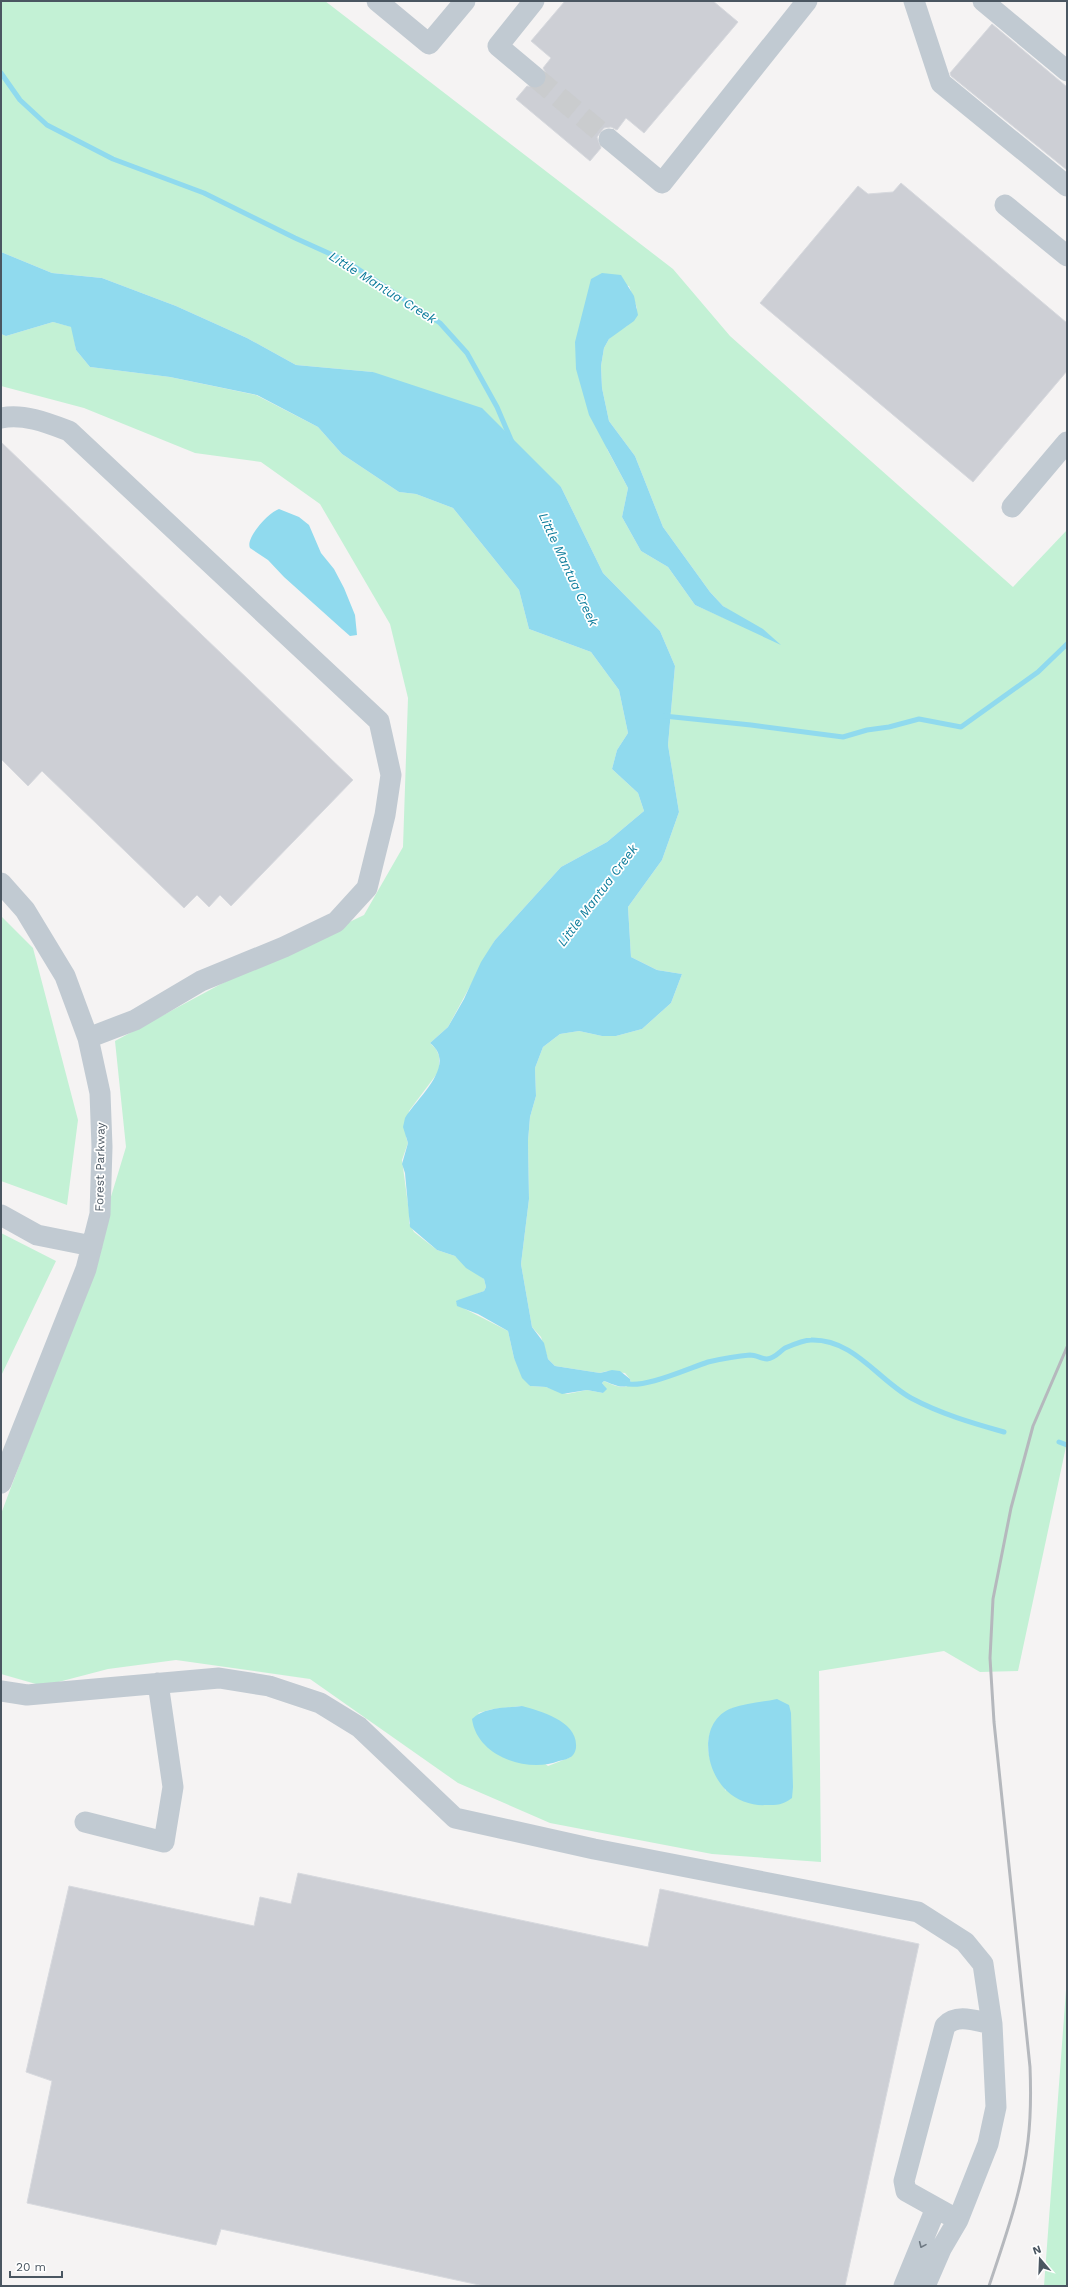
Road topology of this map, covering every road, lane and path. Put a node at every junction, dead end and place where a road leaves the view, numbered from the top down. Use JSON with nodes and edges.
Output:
{"nodes":[{"id":1,"x":377,"y":1,"type":"edge"},
{"id":2,"x":534,"y":1,"type":"edge"},
{"id":3,"x":807,"y":1,"type":"edge"},
{"id":4,"x":914,"y":1,"type":"edge"},
{"id":5,"x":983,"y":1,"type":"edge"},
{"id":6,"x":456,"y":4,"type":"edge"},
{"id":7,"x":1067,"y":71,"type":"edge"},
{"id":8,"x":535,"y":77,"type":"tunnel mouth"},
{"id":9,"x":609,"y":139,"type":"tunnel mouth"},
{"id":10,"x":1067,"y":186,"type":"edge"},
{"id":11,"x":1006,"y":205,"type":"dead end"},
{"id":12,"x":1067,"y":256,"type":"edge"},
{"id":13,"x":1,"y":418,"type":"edge"},
{"id":14,"x":1067,"y":442,"type":"edge"},
{"id":15,"x":1012,"y":508,"type":"dead end"},
{"id":16,"x":1,"y":883,"type":"edge"},
{"id":17,"x":88,"y":1038,"type":"junction"},
{"id":18,"x":1,"y":1215,"type":"edge"},
{"id":19,"x":92,"y":1246,"type":"junction"},
{"id":20,"x":1,"y":1483,"type":"edge"},
{"id":21,"x":158,"y":1683,"type":"junction"},
{"id":22,"x":1,"y":1691,"type":"edge"},
{"id":23,"x":85,"y":1822,"type":"dead end"},
{"id":24,"x":992,"y":2024,"type":"junction"},
{"id":25,"x":936,"y":2208,"type":"junction"},
{"id":26,"x":958,"y":2220,"type":"junction"},
{"id":27,"x":904,"y":2286,"type":"edge"},
{"id":28,"x":925,"y":2286,"type":"edge"}],
"edges":[{"from":1,"to":6,"type":"street"},
{"from":2,"to":8,"type":"street"},
{"from":3,"to":9,"type":"street"},
{"from":4,"to":10,"type":"street"},
{"from":5,"to":7,"type":"street"},
{"from":11,"to":12,"type":"street"},
{"from":13,"to":17,"type":"street"},
{"from":14,"to":15,"type":"street"},
{"from":16,"to":17,"type":"street","name":"Forest Parkway"},
{"from":17,"to":19,"type":"street","name":"Forest Parkway"},
{"from":18,"to":19,"type":"street"},
{"from":19,"to":20,"type":"street","name":"Forest Parkway"},
{"from":21,"to":22,"type":"street"},
{"from":21,"to":23,"type":"street"},
{"from":21,"to":24,"type":"street"},
{"from":24,"to":25,"type":"street"},
{"from":24,"to":26,"type":"street"},
{"from":25,"to":26,"type":"street"},
{"from":25,"to":27,"type":"street","one_way":true},
{"from":26,"to":28,"type":"street"}]}
